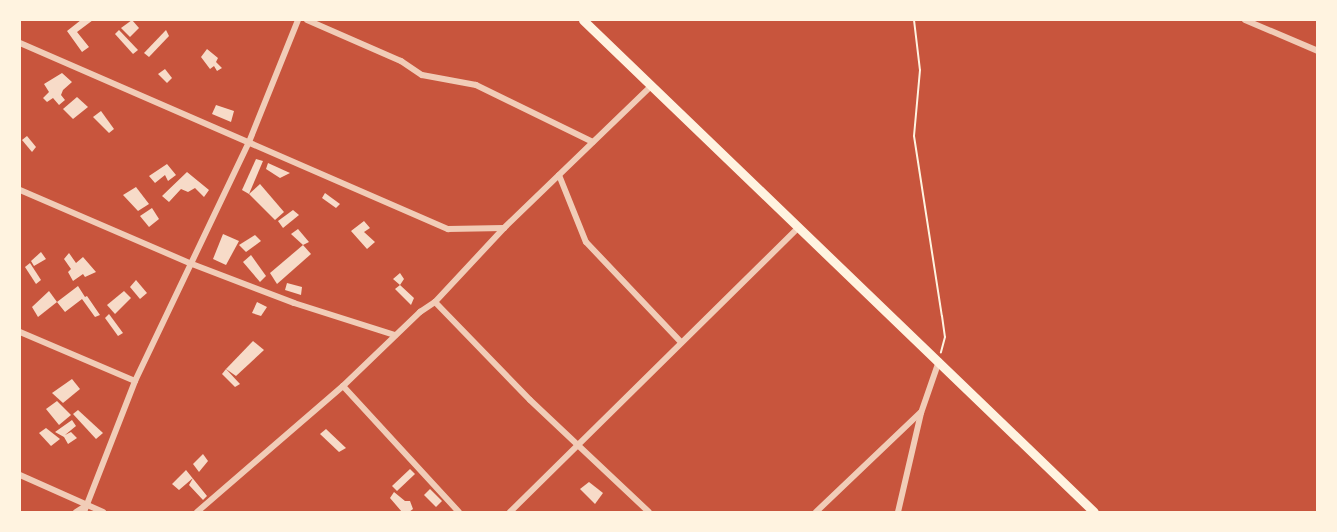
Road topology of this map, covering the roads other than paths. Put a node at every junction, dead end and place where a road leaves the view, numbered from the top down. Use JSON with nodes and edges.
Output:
{"nodes":[{"id":1,"x":298,"y":20,"type":"edge"},
{"id":2,"x":308,"y":20,"type":"edge"},
{"id":3,"x":583,"y":20,"type":"edge"},
{"id":4,"x":1245,"y":20,"type":"edge"},
{"id":5,"x":20,"y":43,"type":"edge"},
{"id":6,"x":1317,"y":51,"type":"edge"},
{"id":7,"x":651,"y":86,"type":"junction"},
{"id":8,"x":249,"y":142,"type":"junction"},
{"id":9,"x":592,"y":142,"type":"junction"},
{"id":10,"x":559,"y":175,"type":"junction"},
{"id":11,"x":20,"y":190,"type":"edge"},
{"id":12,"x":799,"y":226,"type":"junction"},
{"id":13,"x":504,"y":228,"type":"junction"},
{"id":14,"x":192,"y":264,"type":"junction"},
{"id":15,"x":435,"y":302,"type":"junction"},
{"id":16,"x":20,"y":332,"type":"edge"},
{"id":17,"x":395,"y":335,"type":"junction"},
{"id":18,"x":681,"y":342,"type":"junction"},
{"id":19,"x":939,"y":361,"type":"junction"},
{"id":20,"x":135,"y":381,"type":"junction"},
{"id":21,"x":343,"y":386,"type":"junction"},
{"id":22,"x":921,"y":413,"type":"junction"},
{"id":23,"x":580,"y":446,"type":"junction"},
{"id":24,"x":20,"y":475,"type":"edge"},
{"id":25,"x":88,"y":504,"type":"junction"},
{"id":26,"x":76,"y":513,"type":"edge"},
{"id":27,"x":84,"y":513,"type":"edge"},
{"id":28,"x":103,"y":513,"type":"edge"},
{"id":29,"x":197,"y":513,"type":"edge"},
{"id":30,"x":459,"y":513,"type":"edge"},
{"id":31,"x":510,"y":513,"type":"edge"},
{"id":32,"x":649,"y":513,"type":"edge"},
{"id":33,"x":816,"y":513,"type":"edge"},
{"id":34,"x":898,"y":513,"type":"edge"},
{"id":35,"x":1094,"y":513,"type":"edge"}],
"edges":[{"from":1,"to":8,"type":"street"},
{"from":2,"to":9,"type":"street"},
{"from":3,"to":7,"type":"highway"},
{"from":4,"to":6,"type":"street"},
{"from":5,"to":8,"type":"street"},
{"from":7,"to":9,"type":"street"},
{"from":7,"to":12,"type":"highway"},
{"from":8,"to":13,"type":"street"},
{"from":8,"to":14,"type":"street"},
{"from":9,"to":10,"type":"street"},
{"from":10,"to":13,"type":"street"},
{"from":10,"to":18,"type":"street"},
{"from":11,"to":14,"type":"street"},
{"from":12,"to":18,"type":"street"},
{"from":12,"to":19,"type":"highway"},
{"from":13,"to":15,"type":"street"},
{"from":14,"to":17,"type":"street"},
{"from":14,"to":20,"type":"street"},
{"from":15,"to":17,"type":"street"},
{"from":15,"to":23,"type":"street"},
{"from":16,"to":20,"type":"street"},
{"from":17,"to":21,"type":"street"},
{"from":18,"to":23,"type":"street"},
{"from":19,"to":22,"type":"street"},
{"from":19,"to":35,"type":"highway"},
{"from":20,"to":25,"type":"street"},
{"from":21,"to":29,"type":"street"},
{"from":21,"to":30,"type":"street"},
{"from":22,"to":33,"type":"street"},
{"from":22,"to":34,"type":"street"},
{"from":23,"to":31,"type":"street"},
{"from":23,"to":32,"type":"street"},
{"from":24,"to":25,"type":"street"},
{"from":25,"to":26,"type":"street"},
{"from":25,"to":27,"type":"street"},
{"from":25,"to":28,"type":"street"}]}
